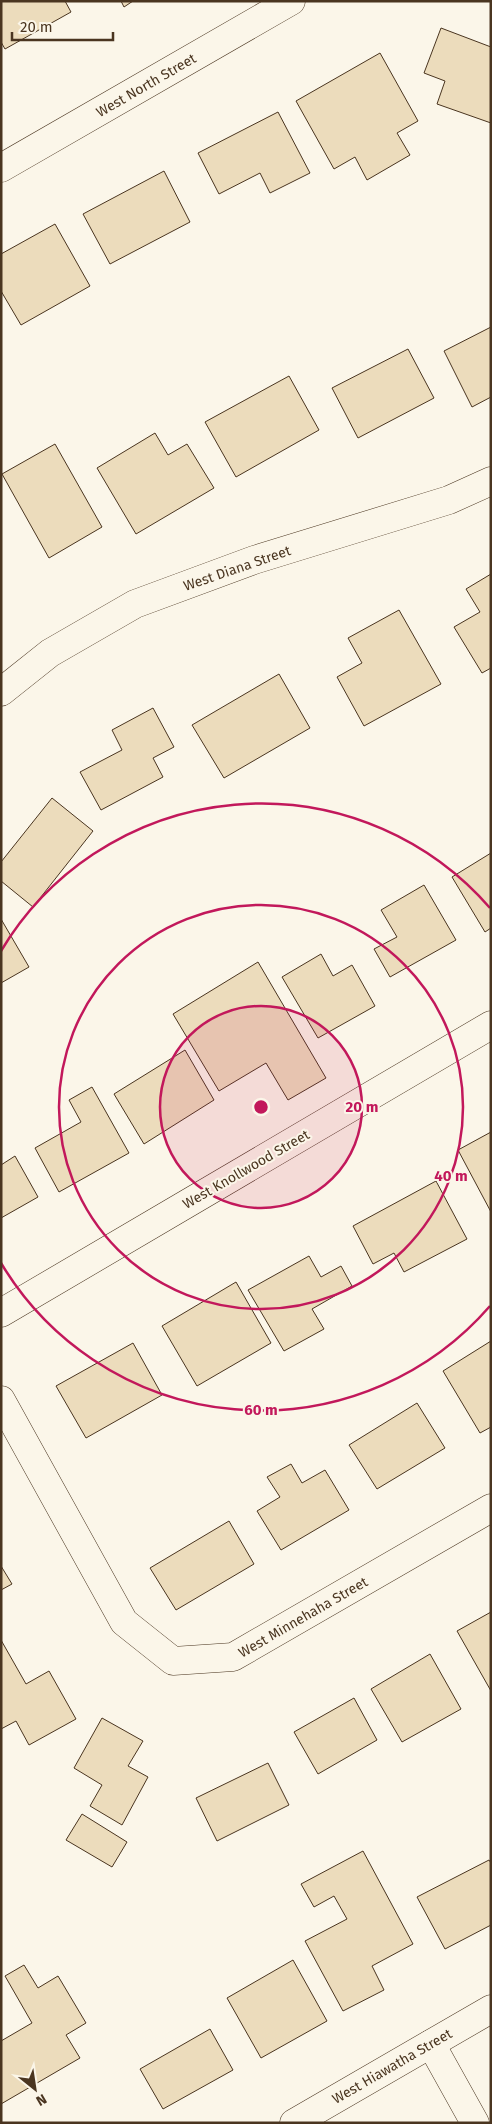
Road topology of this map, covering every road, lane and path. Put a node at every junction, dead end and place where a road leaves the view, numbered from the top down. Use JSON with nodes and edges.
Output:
{"nodes":[{"id":1,"x":291,"y":1,"type":"edge"},
{"id":2,"x":1,"y":168,"type":"edge"},
{"id":3,"x":491,"y":481,"type":"edge"},
{"id":4,"x":1,"y":692,"type":"edge"},
{"id":5,"x":491,"y":1025,"type":"edge"},
{"id":6,"x":1,"y":1313,"type":"edge"},
{"id":7,"x":1,"y":1400,"type":"edge"},
{"id":8,"x":491,"y":1508,"type":"edge"},
{"id":9,"x":491,"y":2009,"type":"edge"},
{"id":10,"x":431,"y":2044,"type":"junction"},
{"id":11,"x":294,"y":2123,"type":"edge"},
{"id":12,"x":475,"y":2123,"type":"edge"}],
"edges":[{"from":1,"to":2,"type":"street","name":"West North Street"},
{"from":3,"to":4,"type":"street","name":"West Diana Street"},
{"from":5,"to":6,"type":"street","name":"West Knollwood Street"},
{"from":7,"to":8,"type":"street","name":"West Minnehaha Street"},
{"from":9,"to":10,"type":"street","name":"West Hiawatha Street"},
{"from":10,"to":11,"type":"street","name":"West Hiawatha Street"},
{"from":10,"to":12,"type":"street"}]}
